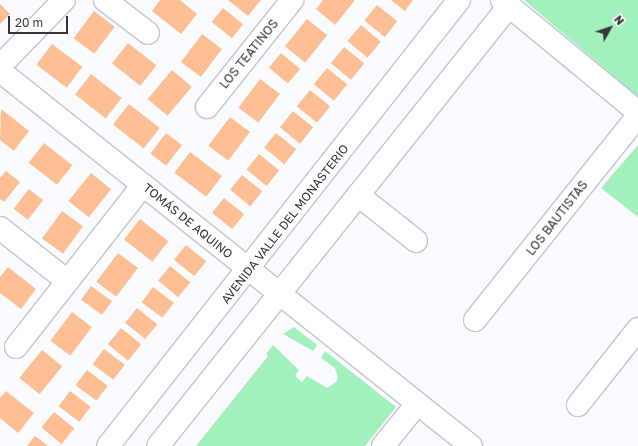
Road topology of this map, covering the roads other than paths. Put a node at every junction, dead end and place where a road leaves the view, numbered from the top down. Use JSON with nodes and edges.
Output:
{"nodes":[{"id":1,"x":64,"y":0,"type":"edge"},
{"id":2,"x":105,"y":0,"type":"edge"},
{"id":3,"x":292,"y":0,"type":"edge"},
{"id":4,"x":459,"y":0,"type":"edge"},
{"id":5,"x":505,"y":3,"type":"edge"},
{"id":6,"x":148,"y":34,"type":"dead end"},
{"id":7,"x":0,"y":66,"type":"edge"},
{"id":8,"x":0,"y":71,"type":"edge"},
{"id":9,"x":206,"y":107,"type":"dead end"},
{"id":10,"x":638,"y":112,"type":"edge"},
{"id":11,"x":638,"y":116,"type":"edge"},
{"id":12,"x":142,"y":185,"type":"junction"},
{"id":13,"x":358,"y":195,"type":"junction"},
{"id":14,"x":0,"y":228,"type":"edge"},
{"id":15,"x":416,"y":241,"type":"dead end"},
{"id":16,"x":249,"y":270,"type":"junction"},
{"id":17,"x":67,"y":281,"type":"junction"},
{"id":18,"x":279,"y":294,"type":"junction"},
{"id":19,"x":475,"y":320,"type":"dead end"},
{"id":20,"x":638,"y":329,"type":"edge"},
{"id":21,"x":16,"y":347,"type":"dead end"},
{"id":22,"x":417,"y":404,"type":"junction"},
{"id":23,"x":578,"y":405,"type":"dead end"},
{"id":24,"x":108,"y":446,"type":"edge"},
{"id":25,"x":158,"y":446,"type":"edge"},
{"id":26,"x":383,"y":446,"type":"edge"},
{"id":27,"x":470,"y":446,"type":"edge"}],
"edges":[{"from":1,"to":7,"type":"street"},
{"from":2,"to":6,"type":"street"},
{"from":3,"to":9,"type":"street","name":"LOS TEATINOS"},
{"from":4,"to":16,"type":"street","name":"AVENIDA VALLE DEL MONASTERIO"},
{"from":5,"to":10,"type":"street"},
{"from":5,"to":13,"type":"street"},
{"from":8,"to":12,"type":"street","name":"TOMÁS DE AQUINO"},
{"from":11,"to":19,"type":"street","name":"LOS BAUTISTAS"},
{"from":12,"to":16,"type":"street","name":"TOMÁS DE AQUINO"},
{"from":12,"to":17,"type":"street"},
{"from":13,"to":15,"type":"street"},
{"from":13,"to":18,"type":"street"},
{"from":14,"to":17,"type":"street"},
{"from":16,"to":18,"type":"street","name":"TOMÁS DE AQUINO"},
{"from":16,"to":24,"type":"street","name":"AVENIDA VALLE DEL MONASTERIO"},
{"from":17,"to":21,"type":"street"},
{"from":18,"to":22,"type":"street","name":"TOMÁS DE AQUINO"},
{"from":18,"to":25,"type":"street"},
{"from":20,"to":23,"type":"street"},
{"from":22,"to":26,"type":"street"},
{"from":22,"to":27,"type":"street","name":"TOMÁS DE AQUINO"}]}
